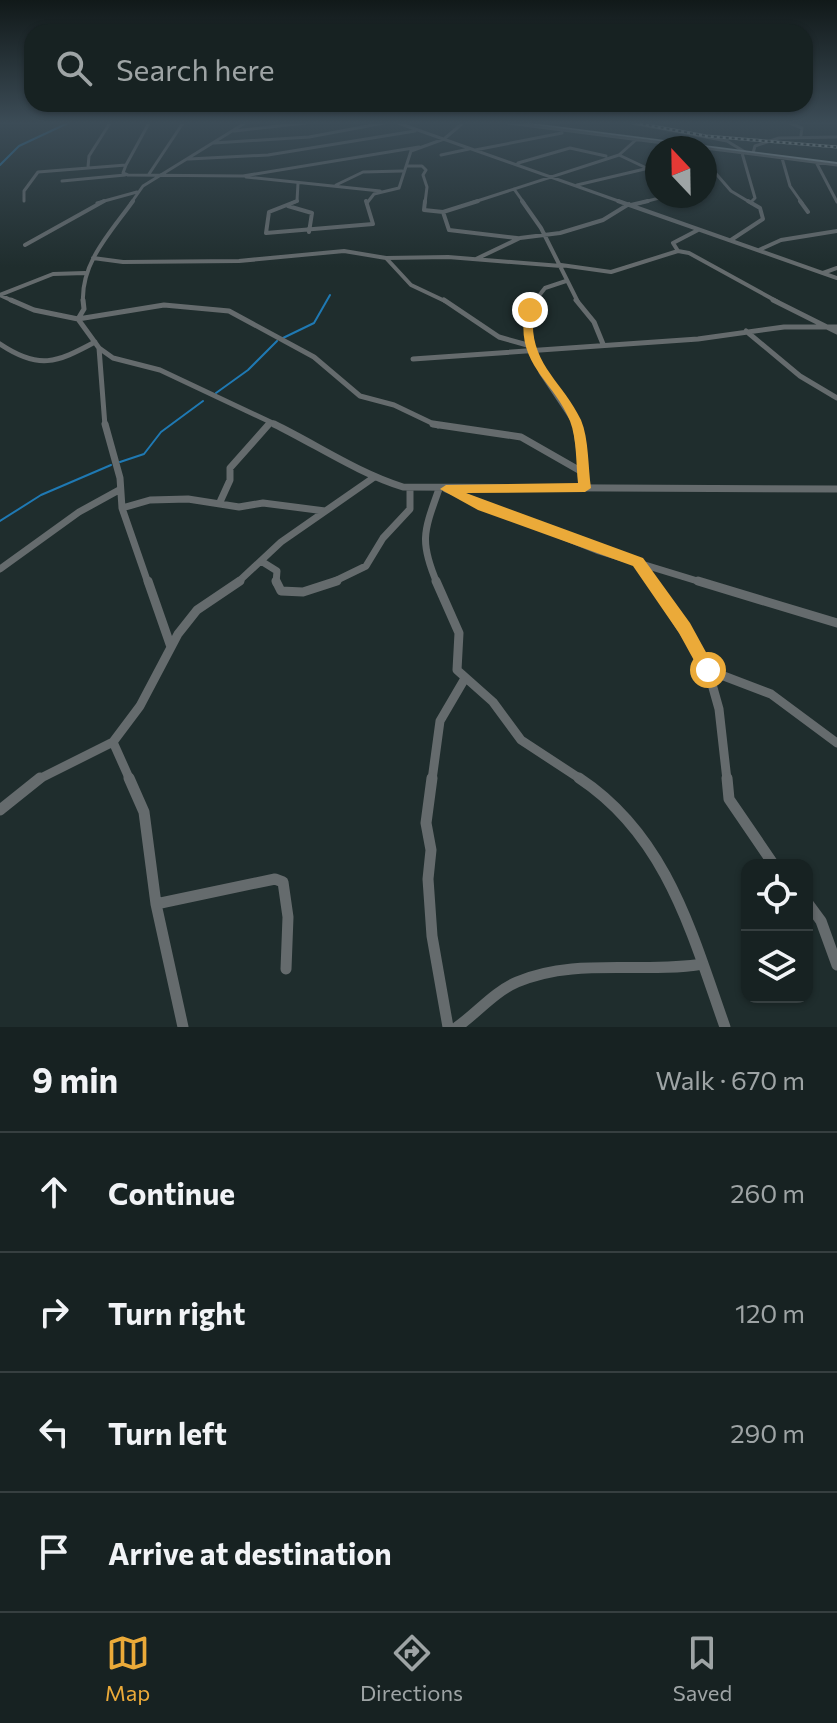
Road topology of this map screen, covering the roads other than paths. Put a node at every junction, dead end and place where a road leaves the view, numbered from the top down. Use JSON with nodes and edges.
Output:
{"nodes":[{"id":1,"x":49,"y":171,"type":"edge"},
{"id":2,"x":124,"y":171,"type":"edge"},
{"id":3,"x":151,"y":171,"type":"edge"},
{"id":4,"x":165,"y":171,"type":"edge"},
{"id":5,"x":274,"y":171,"type":"edge"},
{"id":6,"x":402,"y":171,"type":"joint"},
{"id":7,"x":425,"y":171,"type":"edge"},
{"id":8,"x":534,"y":171,"type":"edge"},
{"id":9,"x":574,"y":171,"type":"edge"},
{"id":10,"x":635,"y":171,"type":"edge"},
{"id":11,"x":748,"y":171,"type":"edge"},
{"id":12,"x":786,"y":171,"type":"edge"},
{"id":13,"x":820,"y":171,"type":"edge"},
{"id":14,"x":149,"y":174,"type":"junction"},
{"id":15,"x":128,"y":175,"type":"junction"},
{"id":16,"x":158,"y":175,"type":"junction"},
{"id":17,"x":717,"y":175,"type":"edge"},
{"id":18,"x":243,"y":176,"type":"junction"},
{"id":19,"x":554,"y":178,"type":"junction"},
{"id":20,"x":62,"y":181,"type":"dead end"},
{"id":21,"x":345,"y":181,"type":"junction"},
{"id":22,"x":298,"y":183,"type":"junction"},
{"id":23,"x":575,"y":185,"type":"junction"},
{"id":24,"x":334,"y":186,"type":"junction"},
{"id":25,"x":349,"y":188,"type":"junction"},
{"id":26,"x":514,"y":189,"type":"junction"},
{"id":27,"x":138,"y":192,"type":"junction"},
{"id":28,"x":387,"y":192,"type":"junction"},
{"id":29,"x":24,"y":201,"type":"dead end"},
{"id":30,"x":645,"y":201,"type":"edge"},
{"id":31,"x":751,"y":202,"type":"junction"},
{"id":32,"x":837,"y":202,"type":"edge"},
{"id":33,"x":630,"y":204,"type":"junction"},
{"id":34,"x":286,"y":206,"type":"junction"},
{"id":35,"x":443,"y":212,"type":"junction"},
{"id":36,"x":808,"y":212,"type":"dead end"},
{"id":37,"x":699,"y":229,"type":"junction"},
{"id":38,"x":837,"y":231,"type":"edge"},
{"id":39,"x":309,"y":232,"type":"junction"},
{"id":40,"x":545,"y":235,"type":"junction"},
{"id":41,"x":520,"y":238,"type":"junction"},
{"id":42,"x":731,"y":240,"type":"junction"},
{"id":43,"x":25,"y":245,"type":"dead end"},
{"id":44,"x":759,"y":250,"type":"junction"},
{"id":45,"x":678,"y":251,"type":"junction"},
{"id":46,"x":93,"y":258,"type":"junction"},
{"id":47,"x":386,"y":258,"type":"junction"},
{"id":48,"x":474,"y":260,"type":"junction"},
{"id":49,"x":561,"y":266,"type":"junction"},
{"id":50,"x":837,"y":268,"type":"edge"},
{"id":51,"x":85,"y":273,"type":"junction"},
{"id":52,"x":823,"y":273,"type":"junction"},
{"id":53,"x":837,"y":278,"type":"edge"},
{"id":54,"x":566,"y":281,"type":"junction"},
{"id":55,"x":0,"y":295,"type":"edge"},
{"id":56,"x":78,"y":319,"type":"junction"},
{"id":57,"x":835,"y":329,"type":"edge"},
{"id":58,"x":746,"y":331,"type":"junction"},
{"id":59,"x":0,"y":344,"type":"edge"},
{"id":60,"x":603,"y":344,"type":"junction"},
{"id":61,"x":97,"y":345,"type":"junction"},
{"id":62,"x":533,"y":349,"type":"junction"},
{"id":63,"x":413,"y":359,"type":"dead end"},
{"id":64,"x":837,"y":398,"type":"edge"},
{"id":65,"x":270,"y":423,"type":"junction"},
{"id":66,"x":584,"y":473,"type":"junction"},
{"id":67,"x":373,"y":478,"type":"junction"},
{"id":68,"x":410,"y":488,"type":"junction"},
{"id":69,"x":585,"y":488,"type":"junction"},
{"id":70,"x":443,"y":489,"type":"junction"},
{"id":71,"x":837,"y":489,"type":"edge"},
{"id":72,"x":119,"y":490,"type":"junction"},
{"id":73,"x":220,"y":502,"type":"junction"},
{"id":74,"x":122,"y":508,"type":"junction"},
{"id":75,"x":325,"y":511,"type":"junction"},
{"id":76,"x":261,"y":561,"type":"junction"},
{"id":77,"x":638,"y":562,"type":"junction"},
{"id":78,"x":0,"y":569,"type":"edge"},
{"id":79,"x":837,"y":623,"type":"edge"},
{"id":80,"x":171,"y":647,"type":"junction"},
{"id":81,"x":708,"y":670,"type":"junction"},
{"id":82,"x":464,"y":680,"type":"junction"},
{"id":83,"x":113,"y":742,"type":"junction"},
{"id":84,"x":837,"y":743,"type":"edge"},
{"id":85,"x":0,"y":810,"type":"edge"},
{"id":86,"x":770,"y":859,"type":"edge"},
{"id":87,"x":156,"y":904,"type":"junction"},
{"id":88,"x":813,"y":910,"type":"edge"},
{"id":89,"x":703,"y":964,"type":"junction"},
{"id":90,"x":837,"y":965,"type":"edge"},
{"id":91,"x":286,"y":969,"type":"dead end"},
{"id":92,"x":183,"y":1027,"type":"edge"},
{"id":93,"x":448,"y":1027,"type":"edge"},
{"id":94,"x":457,"y":1027,"type":"edge"},
{"id":95,"x":725,"y":1027,"type":"edge"}],
"edges":[{"from":1,"to":29,"type":"street"},
{"from":2,"to":15,"type":"street"},
{"from":3,"to":14,"type":"street"},
{"from":4,"to":16,"type":"street"},
{"from":5,"to":18,"type":"street"},
{"from":6,"to":21,"type":"street"},
{"from":6,"to":28,"type":"street"},
{"from":7,"to":35,"type":"street"},
{"from":8,"to":19,"type":"street"},
{"from":9,"to":19,"type":"street"},
{"from":10,"to":23,"type":"street"},
{"from":11,"to":31,"type":"street"},
{"from":12,"to":36,"type":"street"},
{"from":13,"to":32,"type":"street"},
{"from":14,"to":15,"type":"street"},
{"from":14,"to":16,"type":"street"},
{"from":15,"to":20,"type":"street"},
{"from":16,"to":18,"type":"street"},
{"from":16,"to":27,"type":"street"},
{"from":17,"to":31,"type":"street"},
{"from":18,"to":22,"type":"street"},
{"from":19,"to":23,"type":"street"},
{"from":19,"to":26,"type":"street"},
{"from":21,"to":24,"type":"street"},
{"from":21,"to":25,"type":"street"},
{"from":22,"to":24,"type":"street"},
{"from":22,"to":34,"type":"street"},
{"from":23,"to":33,"type":"street"},
{"from":24,"to":25,"type":"street"},
{"from":25,"to":28,"type":"street"},
{"from":26,"to":35,"type":"street"},
{"from":26,"to":40,"type":"street"},
{"from":27,"to":43,"type":"street"},
{"from":27,"to":46,"type":"street"},
{"from":28,"to":39,"type":"street"},
{"from":30,"to":33,"type":"street"},
{"from":31,"to":42,"type":"street"},
{"from":33,"to":37,"type":"street"},
{"from":33,"to":40,"type":"street"},
{"from":34,"to":39,"type":"street"},
{"from":34,"to":39,"type":"street"},
{"from":35,"to":41,"type":"street"},
{"from":37,"to":42,"type":"street"},
{"from":37,"to":45,"type":"street"},
{"from":38,"to":44,"type":"street"},
{"from":40,"to":41,"type":"street"},
{"from":40,"to":49,"type":"street"},
{"from":41,"to":48,"type":"street"},
{"from":42,"to":44,"type":"street"},
{"from":44,"to":52,"type":"street"},
{"from":45,"to":49,"type":"street"},
{"from":45,"to":57,"type":"street"},
{"from":46,"to":47,"type":"street"},
{"from":46,"to":51,"type":"street"},
{"from":47,"to":48,"type":"street"},
{"from":47,"to":62,"type":"street"},
{"from":48,"to":49,"type":"street"},
{"from":49,"to":54,"type":"street"},
{"from":50,"to":52,"type":"street"},
{"from":51,"to":55,"type":"street"},
{"from":51,"to":56,"type":"street"},
{"from":52,"to":53,"type":"street"},
{"from":54,"to":60,"type":"street"},
{"from":54,"to":62,"type":"street"},
{"from":55,"to":56,"type":"street"},
{"from":56,"to":61,"type":"street"},
{"from":56,"to":66,"type":"street"},
{"from":57,"to":58,"type":"street"},
{"from":58,"to":60,"type":"street"},
{"from":58,"to":64,"type":"street"},
{"from":59,"to":61,"type":"street"},
{"from":60,"to":62,"type":"street"},
{"from":61,"to":65,"type":"street"},
{"from":61,"to":72,"type":"street"},
{"from":62,"to":63,"type":"street"},
{"from":62,"to":66,"type":"street"},
{"from":65,"to":67,"type":"street"},
{"from":65,"to":73,"type":"street"},
{"from":66,"to":69,"type":"street"},
{"from":67,"to":68,"type":"street"},
{"from":67,"to":75,"type":"street"},
{"from":68,"to":70,"type":"street"},
{"from":68,"to":76,"type":"street"},
{"from":69,"to":70,"type":"street"},
{"from":69,"to":71,"type":"street"},
{"from":70,"to":77,"type":"street"},
{"from":70,"to":82,"type":"street"},
{"from":72,"to":74,"type":"street"},
{"from":72,"to":78,"type":"street"},
{"from":73,"to":74,"type":"street"},
{"from":73,"to":75,"type":"street"},
{"from":74,"to":80,"type":"street"},
{"from":75,"to":76,"type":"street"},
{"from":76,"to":80,"type":"street"},
{"from":77,"to":79,"type":"street"},
{"from":77,"to":81,"type":"street"},
{"from":80,"to":83,"type":"street"},
{"from":81,"to":84,"type":"street"},
{"from":81,"to":86,"type":"street"},
{"from":82,"to":89,"type":"street"},
{"from":82,"to":93,"type":"street"},
{"from":83,"to":85,"type":"street"},
{"from":83,"to":87,"type":"street"},
{"from":87,"to":91,"type":"street"},
{"from":87,"to":92,"type":"street"},
{"from":88,"to":90,"type":"street"},
{"from":89,"to":94,"type":"street"},
{"from":89,"to":95,"type":"street"}]}
